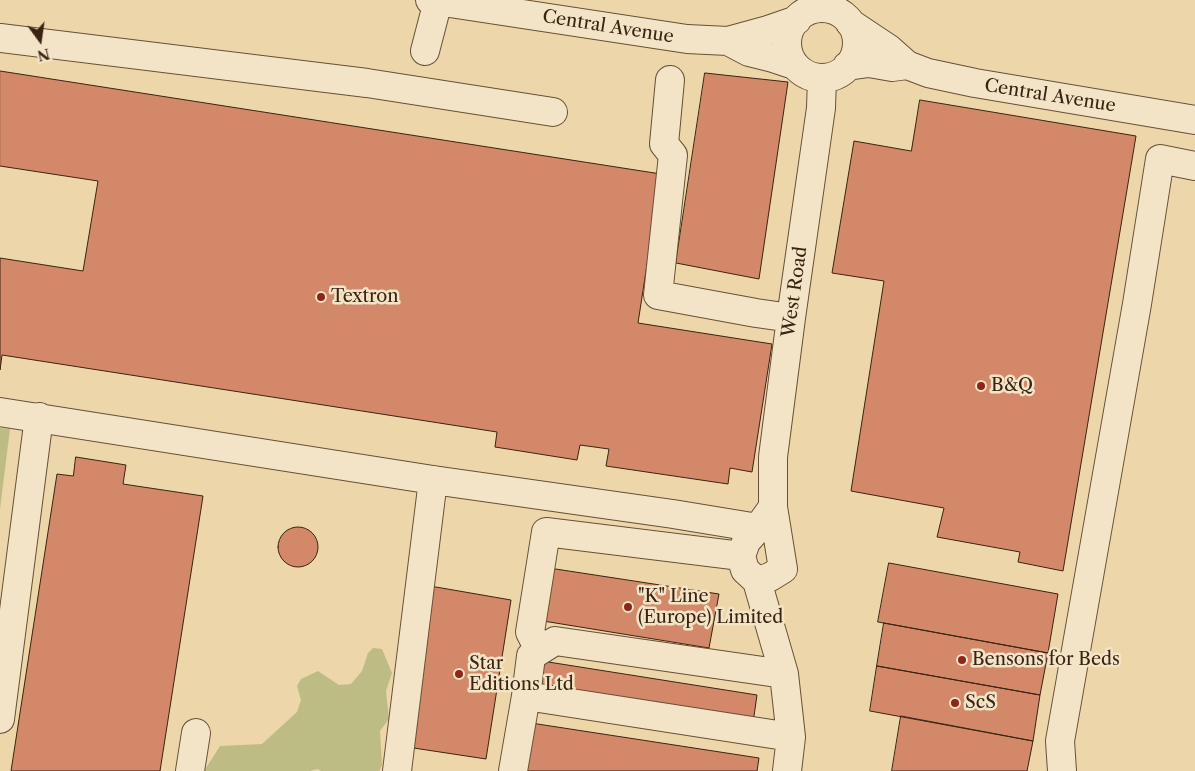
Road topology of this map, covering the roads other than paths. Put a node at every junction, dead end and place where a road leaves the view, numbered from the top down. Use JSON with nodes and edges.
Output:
{"nodes":[{"id":1,"x":434,"y":1,"type":"edge"},
{"id":2,"x":802,"y":12,"type":"edge"},
{"id":3,"x":845,"y":13,"type":"edge"},
{"id":4,"x":0,"y":38,"type":"edge"},
{"id":5,"x":728,"y":41,"type":"junction"},
{"id":6,"x":425,"y":51,"type":"dead end"},
{"id":7,"x":794,"y":65,"type":"junction"},
{"id":8,"x":907,"y":65,"type":"junction"},
{"id":9,"x":847,"y":66,"type":"junction"},
{"id":10,"x":822,"y":78,"type":"junction"},
{"id":11,"x":670,"y":80,"type":"dead end"},
{"id":12,"x":553,"y":112,"type":"dead end"},
{"id":13,"x":1195,"y":120,"type":"edge"},
{"id":14,"x":1195,"y":166,"type":"edge"},
{"id":15,"x":791,"y":318,"type":"junction"},
{"id":16,"x":0,"y":412,"type":"edge"},
{"id":17,"x":39,"y":418,"type":"junction"},
{"id":18,"x":433,"y":480,"type":"junction"},
{"id":19,"x":773,"y":506,"type":"junction"},
{"id":20,"x":758,"y":528,"type":"junction"},
{"id":21,"x":741,"y":556,"type":"junction"},
{"id":22,"x":757,"y":581,"type":"junction"},
{"id":23,"x":539,"y":650,"type":"junction"},
{"id":24,"x":784,"y":674,"type":"junction"},
{"id":25,"x":526,"y":696,"type":"junction"},
{"id":26,"x":0,"y":720,"type":"edge"},
{"id":27,"x":196,"y":733,"type":"dead end"},
{"id":28,"x":791,"y":737,"type":"junction"},
{"id":29,"x":190,"y":771,"type":"edge"},
{"id":30,"x":397,"y":771,"type":"edge"},
{"id":31,"x":513,"y":771,"type":"edge"},
{"id":32,"x":787,"y":771,"type":"edge"},
{"id":33,"x":1062,"y":771,"type":"edge"}],
"edges":[{"from":1,"to":5,"type":"street","name":"Central Avenue"},
{"from":1,"to":6,"type":"street"},
{"from":2,"to":3,"type":"street","name":"Central Avenue"},
{"from":2,"to":5,"type":"street","name":"Central Avenue"},
{"from":2,"to":7,"type":"street"},
{"from":3,"to":8,"type":"street","name":"Central Avenue"},
{"from":3,"to":9,"type":"street"},
{"from":4,"to":12,"type":"street"},
{"from":5,"to":7,"type":"street","name":"Central Avenue"},
{"from":7,"to":10,"type":"street","name":"Central Avenue"},
{"from":8,"to":9,"type":"street","name":"Central Avenue"},
{"from":8,"to":13,"type":"street","name":"Central Avenue"},
{"from":9,"to":10,"type":"street","name":"Central Avenue"},
{"from":10,"to":15,"type":"street","name":"West Road"},
{"from":11,"to":15,"type":"street"},
{"from":14,"to":33,"type":"street"},
{"from":15,"to":19,"type":"street","name":"West Road"},
{"from":16,"to":17,"type":"street"},
{"from":17,"to":18,"type":"street"},
{"from":17,"to":26,"type":"street"},
{"from":18,"to":20,"type":"street"},
{"from":18,"to":30,"type":"street"},
{"from":19,"to":20,"type":"street"},
{"from":19,"to":22,"type":"street","name":"West Road"},
{"from":20,"to":21,"type":"street"},
{"from":21,"to":22,"type":"street"},
{"from":21,"to":23,"type":"street"},
{"from":22,"to":24,"type":"street"},
{"from":23,"to":24,"type":"street"},
{"from":23,"to":25,"type":"street"},
{"from":24,"to":28,"type":"street"},
{"from":25,"to":28,"type":"street"},
{"from":25,"to":31,"type":"street"},
{"from":27,"to":29,"type":"street"},
{"from":28,"to":32,"type":"street"}]}
